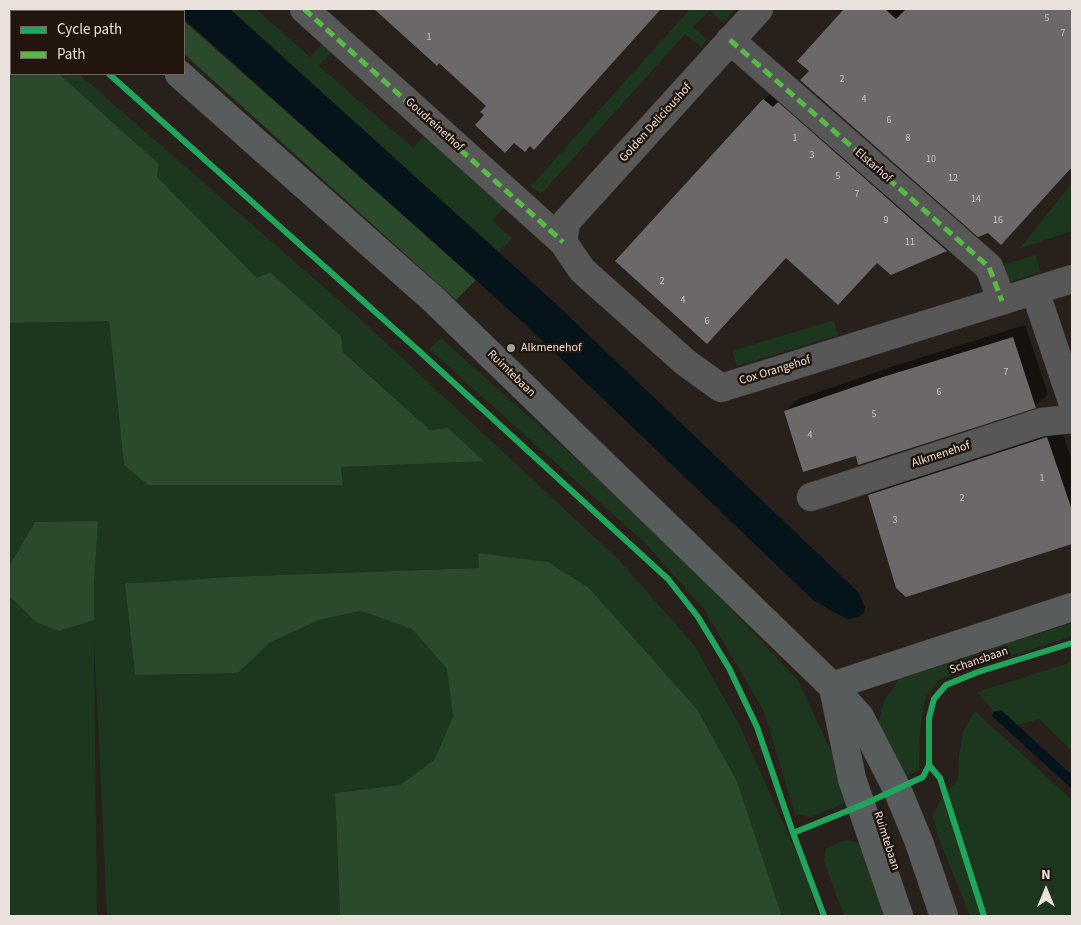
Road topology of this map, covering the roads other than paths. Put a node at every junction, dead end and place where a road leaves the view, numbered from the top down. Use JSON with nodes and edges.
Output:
{"nodes":[{"id":1,"x":304,"y":9,"type":"edge"},
{"id":2,"x":759,"y":9,"type":"edge"},
{"id":3,"x":730,"y":40,"type":"junction"},
{"id":4,"x":180,"y":75,"type":"edge"},
{"id":5,"x":563,"y":242,"type":"junction"},
{"id":6,"x":1072,"y":279,"type":"edge"},
{"id":7,"x":1035,"y":292,"type":"junction"},
{"id":8,"x":1002,"y":301,"type":"junction"},
{"id":9,"x":1072,"y":401,"type":"edge"},
{"id":10,"x":1072,"y":419,"type":"edge"},
{"id":11,"x":811,"y":497,"type":"dead end"},
{"id":12,"x":1072,"y":607,"type":"edge"},
{"id":13,"x":832,"y":686,"type":"junction"},
{"id":14,"x":899,"y":916,"type":"edge"},
{"id":15,"x":944,"y":916,"type":"edge"}],
"edges":[{"from":1,"to":5,"type":"street","name":"Goudreinethof"},
{"from":2,"to":3,"type":"street","name":"Golden Delicioushof"},
{"from":3,"to":5,"type":"street","name":"Golden Delicioushof"},
{"from":3,"to":8,"type":"street","name":"Elstarhof"},
{"from":4,"to":13,"type":"street","name":"Ruimtebaan"},
{"from":5,"to":8,"type":"street","name":"Cox Orangehof"},
{"from":6,"to":7,"type":"street","name":"Cox Orangehof"},
{"from":7,"to":8,"type":"street","name":"Cox Orangehof"},
{"from":7,"to":9,"type":"street"},
{"from":10,"to":11,"type":"street","name":"Alkmenehof"},
{"from":12,"to":13,"type":"street","name":"Schansbaan"},
{"from":13,"to":14,"type":"street","name":"Ruimtebaan"},
{"from":13,"to":15,"type":"street","name":"Ruimtebaan"}]}
